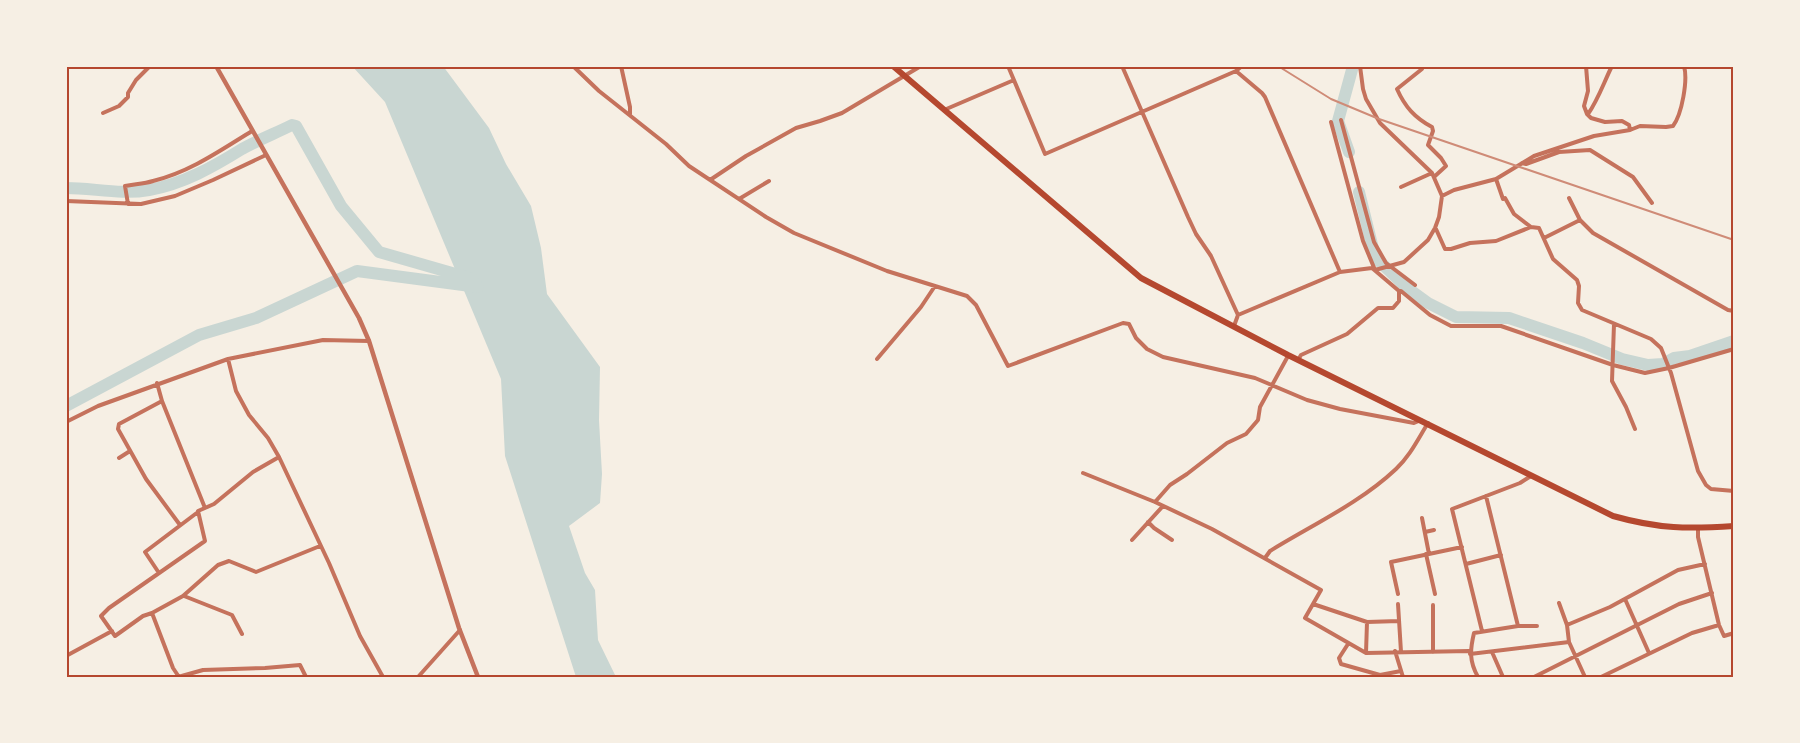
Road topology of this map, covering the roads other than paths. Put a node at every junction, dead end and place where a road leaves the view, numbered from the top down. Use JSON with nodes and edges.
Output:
{"nodes":[{"id":1,"x":150,"y":66,"type":"edge"},
{"id":2,"x":215,"y":66,"type":"edge"},
{"id":3,"x":573,"y":66,"type":"edge"},
{"id":4,"x":621,"y":66,"type":"edge"},
{"id":5,"x":893,"y":66,"type":"edge"},
{"id":6,"x":921,"y":66,"type":"edge"},
{"id":7,"x":1008,"y":66,"type":"edge"},
{"id":8,"x":1122,"y":66,"type":"edge"},
{"id":9,"x":1242,"y":66,"type":"edge"},
{"id":10,"x":1360,"y":66,"type":"edge"},
{"id":11,"x":1421,"y":66,"type":"edge"},
{"id":12,"x":1586,"y":66,"type":"edge"},
{"id":13,"x":1612,"y":66,"type":"edge"},
{"id":14,"x":1684,"y":66,"type":"edge"},
{"id":15,"x":1236,"y":71,"type":"junction"},
{"id":16,"x":905,"y":76,"type":"junction"},
{"id":17,"x":1014,"y":80,"type":"junction"},
{"id":18,"x":1598,"y":93,"type":"junction"},
{"id":19,"x":1587,"y":94,"type":"junction"},
{"id":20,"x":944,"y":110,"type":"junction"},
{"id":21,"x":103,"y":113,"type":"dead end"},
{"id":22,"x":1143,"y":113,"type":"junction"},
{"id":23,"x":1587,"y":114,"type":"junction"},
{"id":24,"x":630,"y":115,"type":"junction"},
{"id":25,"x":1341,"y":120,"type":"dead end"},
{"id":26,"x":1331,"y":122,"type":"dead end"},
{"id":27,"x":1630,"y":130,"type":"junction"},
{"id":28,"x":252,"y":131,"type":"junction"},
{"id":29,"x":266,"y":155,"type":"junction"},
{"id":30,"x":1521,"y":162,"type":"junction"},
{"id":31,"x":1433,"y":175,"type":"junction"},
{"id":32,"x":1496,"y":179,"type":"junction"},
{"id":33,"x":710,"y":180,"type":"junction"},
{"id":34,"x":769,"y":182,"type":"dead end"},
{"id":35,"x":1401,"y":187,"type":"dead end"},
{"id":36,"x":1443,"y":196,"type":"junction"},
{"id":37,"x":1569,"y":198,"type":"dead end"},
{"id":38,"x":739,"y":199,"type":"junction"},
{"id":39,"x":66,"y":201,"type":"edge"},
{"id":40,"x":1652,"y":203,"type":"dead end"},
{"id":41,"x":128,"y":204,"type":"junction"},
{"id":42,"x":1580,"y":220,"type":"junction"},
{"id":43,"x":1531,"y":227,"type":"junction"},
{"id":44,"x":1435,"y":228,"type":"junction"},
{"id":45,"x":1545,"y":238,"type":"junction"},
{"id":46,"x":1387,"y":266,"type":"junction"},
{"id":47,"x":1377,"y":269,"type":"junction"},
{"id":48,"x":1340,"y":272,"type":"junction"},
{"id":49,"x":1415,"y":285,"type":"dead end"},
{"id":50,"x":935,"y":286,"type":"junction"},
{"id":51,"x":1398,"y":291,"type":"junction"},
{"id":52,"x":1734,"y":311,"type":"edge"},
{"id":53,"x":1238,"y":315,"type":"junction"},
{"id":54,"x":1614,"y":324,"type":"junction"},
{"id":55,"x":1234,"y":326,"type":"junction"},
{"id":56,"x":369,"y":341,"type":"junction"},
{"id":57,"x":1734,"y":349,"type":"edge"},
{"id":58,"x":1288,"y":355,"type":"junction"},
{"id":59,"x":228,"y":359,"type":"junction"},
{"id":60,"x":877,"y":359,"type":"dead end"},
{"id":61,"x":1298,"y":360,"type":"junction"},
{"id":62,"x":1613,"y":365,"type":"junction"},
{"id":63,"x":1669,"y":368,"type":"junction"},
{"id":64,"x":157,"y":383,"type":"junction"},
{"id":65,"x":1272,"y":385,"type":"junction"},
{"id":66,"x":162,"y":401,"type":"junction"},
{"id":67,"x":1425,"y":421,"type":"junction"},
{"id":68,"x":66,"y":423,"type":"edge"},
{"id":69,"x":1635,"y":429,"type":"dead end"},
{"id":70,"x":130,"y":451,"type":"junction"},
{"id":71,"x":279,"y":457,"type":"junction"},
{"id":72,"x":119,"y":458,"type":"dead end"},
{"id":73,"x":1083,"y":473,"type":"dead end"},
{"id":74,"x":1532,"y":476,"type":"junction"},
{"id":75,"x":1734,"y":491,"type":"edge"},
{"id":76,"x":1486,"y":496,"type":"junction"},
{"id":77,"x":1155,"y":502,"type":"junction"},
{"id":78,"x":1163,"y":506,"type":"junction"},
{"id":79,"x":205,"y":508,"type":"junction"},
{"id":80,"x":198,"y":511,"type":"junction"},
{"id":81,"x":1422,"y":518,"type":"dead end"},
{"id":82,"x":1148,"y":522,"type":"junction"},
{"id":83,"x":180,"y":525,"type":"junction"},
{"id":84,"x":1734,"y":526,"type":"edge"},
{"id":85,"x":1698,"y":529,"type":"junction"},
{"id":86,"x":1434,"y":530,"type":"dead end"},
{"id":87,"x":1425,"y":532,"type":"junction"},
{"id":88,"x":1132,"y":540,"type":"dead end"},
{"id":89,"x":1172,"y":540,"type":"dead end"},
{"id":90,"x":320,"y":546,"type":"junction"},
{"id":91,"x":1462,"y":547,"type":"junction"},
{"id":92,"x":1428,"y":554,"type":"junction"},
{"id":93,"x":1501,"y":555,"type":"junction"},
{"id":94,"x":1265,"y":558,"type":"junction"},
{"id":95,"x":1466,"y":564,"type":"junction"},
{"id":96,"x":1705,"y":564,"type":"junction"},
{"id":97,"x":159,"y":573,"type":"junction"},
{"id":98,"x":1712,"y":593,"type":"junction"},
{"id":99,"x":1398,"y":594,"type":"dead end"},
{"id":100,"x":1435,"y":594,"type":"dead end"},
{"id":101,"x":183,"y":596,"type":"junction"},
{"id":102,"x":1625,"y":599,"type":"junction"},
{"id":103,"x":1559,"y":603,"type":"dead end"},
{"id":104,"x":1313,"y":604,"type":"junction"},
{"id":105,"x":1398,"y":604,"type":"dead end"},
{"id":106,"x":1433,"y":605,"type":"dead end"},
{"id":107,"x":153,"y":613,"type":"junction"},
{"id":108,"x":1399,"y":621,"type":"junction"},
{"id":109,"x":1367,"y":622,"type":"junction"},
{"id":110,"x":1567,"y":625,"type":"junction"},
{"id":111,"x":1719,"y":625,"type":"junction"},
{"id":112,"x":1518,"y":626,"type":"junction"},
{"id":113,"x":1538,"y":626,"type":"dead end"},
{"id":114,"x":1637,"y":626,"type":"junction"},
{"id":115,"x":460,"y":630,"type":"junction"},
{"id":116,"x":111,"y":631,"type":"junction"},
{"id":117,"x":1482,"y":631,"type":"junction"},
{"id":118,"x":1734,"y":633,"type":"edge"},
{"id":119,"x":242,"y":634,"type":"dead end"},
{"id":120,"x":1569,"y":642,"type":"junction"},
{"id":121,"x":1348,"y":644,"type":"junction"},
{"id":122,"x":1395,"y":651,"type":"junction"},
{"id":123,"x":1401,"y":651,"type":"junction"},
{"id":124,"x":1433,"y":652,"type":"junction"},
{"id":125,"x":1492,"y":652,"type":"junction"},
{"id":126,"x":1366,"y":653,"type":"junction"},
{"id":127,"x":1470,"y":653,"type":"junction"},
{"id":128,"x":1649,"y":653,"type":"junction"},
{"id":129,"x":66,"y":656,"type":"edge"},
{"id":130,"x":1575,"y":657,"type":"junction"},
{"id":131,"x":1401,"y":671,"type":"junction"},
{"id":132,"x":179,"y":677,"type":"edge"},
{"id":133,"x":306,"y":677,"type":"edge"},
{"id":134,"x":383,"y":677,"type":"edge"},
{"id":135,"x":418,"y":677,"type":"edge"},
{"id":136,"x":478,"y":677,"type":"edge"},
{"id":137,"x":1403,"y":677,"type":"edge"},
{"id":138,"x":1478,"y":677,"type":"edge"},
{"id":139,"x":1503,"y":677,"type":"edge"},
{"id":140,"x":1534,"y":677,"type":"edge"},
{"id":141,"x":1585,"y":677,"type":"edge"},
{"id":142,"x":1601,"y":677,"type":"edge"}],
"edges":[{"from":1,"to":21,"type":"street"},
{"from":2,"to":28,"type":"street"},
{"from":3,"to":24,"type":"street"},
{"from":4,"to":24,"type":"street"},
{"from":5,"to":16,"type":"highway"},
{"from":6,"to":16,"type":"street"},
{"from":7,"to":17,"type":"street"},
{"from":8,"to":22,"type":"street"},
{"from":9,"to":15,"type":"street"},
{"from":10,"to":31,"type":"street"},
{"from":11,"to":31,"type":"street"},
{"from":12,"to":19,"type":"street"},
{"from":13,"to":18,"type":"street"},
{"from":14,"to":27,"type":"street"},
{"from":15,"to":22,"type":"street"},
{"from":15,"to":48,"type":"street"},
{"from":16,"to":20,"type":"highway"},
{"from":16,"to":33,"type":"street"},
{"from":17,"to":20,"type":"street"},
{"from":17,"to":22,"type":"street"},
{"from":18,"to":19,"type":"street"},
{"from":18,"to":23,"type":"street"},
{"from":19,"to":23,"type":"street"},
{"from":20,"to":55,"type":"highway"},
{"from":22,"to":53,"type":"street"},
{"from":23,"to":27,"type":"street"},
{"from":24,"to":33,"type":"street"},
{"from":25,"to":46,"type":"street"},
{"from":26,"to":47,"type":"street"},
{"from":27,"to":30,"type":"street"},
{"from":28,"to":29,"type":"street"},
{"from":28,"to":41,"type":"street"},
{"from":29,"to":41,"type":"street"},
{"from":29,"to":56,"type":"street"},
{"from":30,"to":32,"type":"street"},
{"from":30,"to":40,"type":"street"},
{"from":31,"to":35,"type":"street"},
{"from":31,"to":36,"type":"street"},
{"from":32,"to":36,"type":"street"},
{"from":32,"to":43,"type":"street"},
{"from":33,"to":38,"type":"street"},
{"from":34,"to":38,"type":"street"},
{"from":36,"to":44,"type":"street"},
{"from":37,"to":42,"type":"street"},
{"from":38,"to":50,"type":"street"},
{"from":39,"to":41,"type":"street"},
{"from":42,"to":45,"type":"street"},
{"from":42,"to":52,"type":"street"},
{"from":43,"to":44,"type":"street"},
{"from":43,"to":45,"type":"street"},
{"from":44,"to":46,"type":"street"},
{"from":45,"to":54,"type":"street"},
{"from":46,"to":47,"type":"street"},
{"from":46,"to":49,"type":"street"},
{"from":47,"to":48,"type":"street"},
{"from":47,"to":51,"type":"street"},
{"from":48,"to":53,"type":"street"},
{"from":50,"to":60,"type":"street"},
{"from":50,"to":65,"type":"street"},
{"from":51,"to":61,"type":"street"},
{"from":51,"to":62,"type":"street"},
{"from":53,"to":55,"type":"street"},
{"from":54,"to":62,"type":"street"},
{"from":54,"to":63,"type":"street"},
{"from":55,"to":58,"type":"highway"},
{"from":56,"to":59,"type":"street"},
{"from":56,"to":115,"type":"street"},
{"from":57,"to":63,"type":"street"},
{"from":58,"to":61,"type":"highway"},
{"from":58,"to":65,"type":"street"},
{"from":59,"to":64,"type":"street"},
{"from":59,"to":71,"type":"street"},
{"from":61,"to":67,"type":"highway"},
{"from":62,"to":63,"type":"street"},
{"from":62,"to":69,"type":"street"},
{"from":63,"to":75,"type":"street"},
{"from":64,"to":66,"type":"street"},
{"from":64,"to":68,"type":"street"},
{"from":65,"to":67,"type":"street"},
{"from":65,"to":77,"type":"street"},
{"from":66,"to":70,"type":"street"},
{"from":66,"to":79,"type":"street"},
{"from":67,"to":74,"type":"highway"},
{"from":67,"to":94,"type":"street"},
{"from":70,"to":72,"type":"street"},
{"from":70,"to":83,"type":"street"},
{"from":71,"to":79,"type":"street"},
{"from":71,"to":90,"type":"street"},
{"from":73,"to":77,"type":"street"},
{"from":74,"to":76,"type":"street"},
{"from":74,"to":85,"type":"highway"},
{"from":76,"to":91,"type":"street"},
{"from":76,"to":93,"type":"street"},
{"from":77,"to":78,"type":"street"},
{"from":78,"to":82,"type":"street"},
{"from":78,"to":94,"type":"street"},
{"from":79,"to":80,"type":"street"},
{"from":80,"to":83,"type":"street"},
{"from":80,"to":97,"type":"street"},
{"from":81,"to":87,"type":"street"},
{"from":82,"to":88,"type":"street"},
{"from":82,"to":89,"type":"street"},
{"from":83,"to":97,"type":"street"},
{"from":84,"to":85,"type":"highway"},
{"from":85,"to":96,"type":"street"},
{"from":86,"to":87,"type":"street"},
{"from":87,"to":92,"type":"street"},
{"from":90,"to":101,"type":"street"},
{"from":90,"to":134,"type":"street"},
{"from":91,"to":92,"type":"street"},
{"from":91,"to":95,"type":"street"},
{"from":92,"to":99,"type":"street"},
{"from":92,"to":100,"type":"street"},
{"from":93,"to":95,"type":"street"},
{"from":93,"to":112,"type":"street"},
{"from":94,"to":104,"type":"street"},
{"from":95,"to":117,"type":"street"},
{"from":96,"to":98,"type":"street"},
{"from":96,"to":102,"type":"street"},
{"from":97,"to":116,"type":"street"},
{"from":98,"to":111,"type":"street"},
{"from":98,"to":114,"type":"street"},
{"from":101,"to":107,"type":"street"},
{"from":101,"to":119,"type":"street"},
{"from":102,"to":110,"type":"street"},
{"from":102,"to":114,"type":"street"},
{"from":103,"to":110,"type":"street"},
{"from":104,"to":109,"type":"street"},
{"from":104,"to":121,"type":"street"},
{"from":105,"to":108,"type":"street"},
{"from":106,"to":124,"type":"street"},
{"from":107,"to":116,"type":"street"},
{"from":107,"to":132,"type":"street"},
{"from":108,"to":109,"type":"street"},
{"from":108,"to":123,"type":"street"},
{"from":109,"to":126,"type":"street"},
{"from":110,"to":120,"type":"street"},
{"from":111,"to":118,"type":"street"},
{"from":111,"to":128,"type":"street"},
{"from":112,"to":113,"type":"street"},
{"from":112,"to":117,"type":"street"},
{"from":114,"to":128,"type":"street"},
{"from":114,"to":130,"type":"street"},
{"from":115,"to":135,"type":"street"},
{"from":115,"to":136,"type":"street"},
{"from":116,"to":129,"type":"street"},
{"from":117,"to":127,"type":"street"},
{"from":120,"to":125,"type":"street"},
{"from":120,"to":130,"type":"street"},
{"from":121,"to":126,"type":"street"},
{"from":121,"to":131,"type":"street"},
{"from":122,"to":123,"type":"street"},
{"from":122,"to":126,"type":"street"},
{"from":122,"to":131,"type":"street"},
{"from":123,"to":124,"type":"street"},
{"from":124,"to":127,"type":"street"},
{"from":125,"to":127,"type":"street"},
{"from":125,"to":139,"type":"street"},
{"from":127,"to":138,"type":"street"},
{"from":128,"to":142,"type":"street"},
{"from":130,"to":140,"type":"street"},
{"from":130,"to":141,"type":"street"},
{"from":131,"to":137,"type":"street"},
{"from":132,"to":133,"type":"street"}]}
